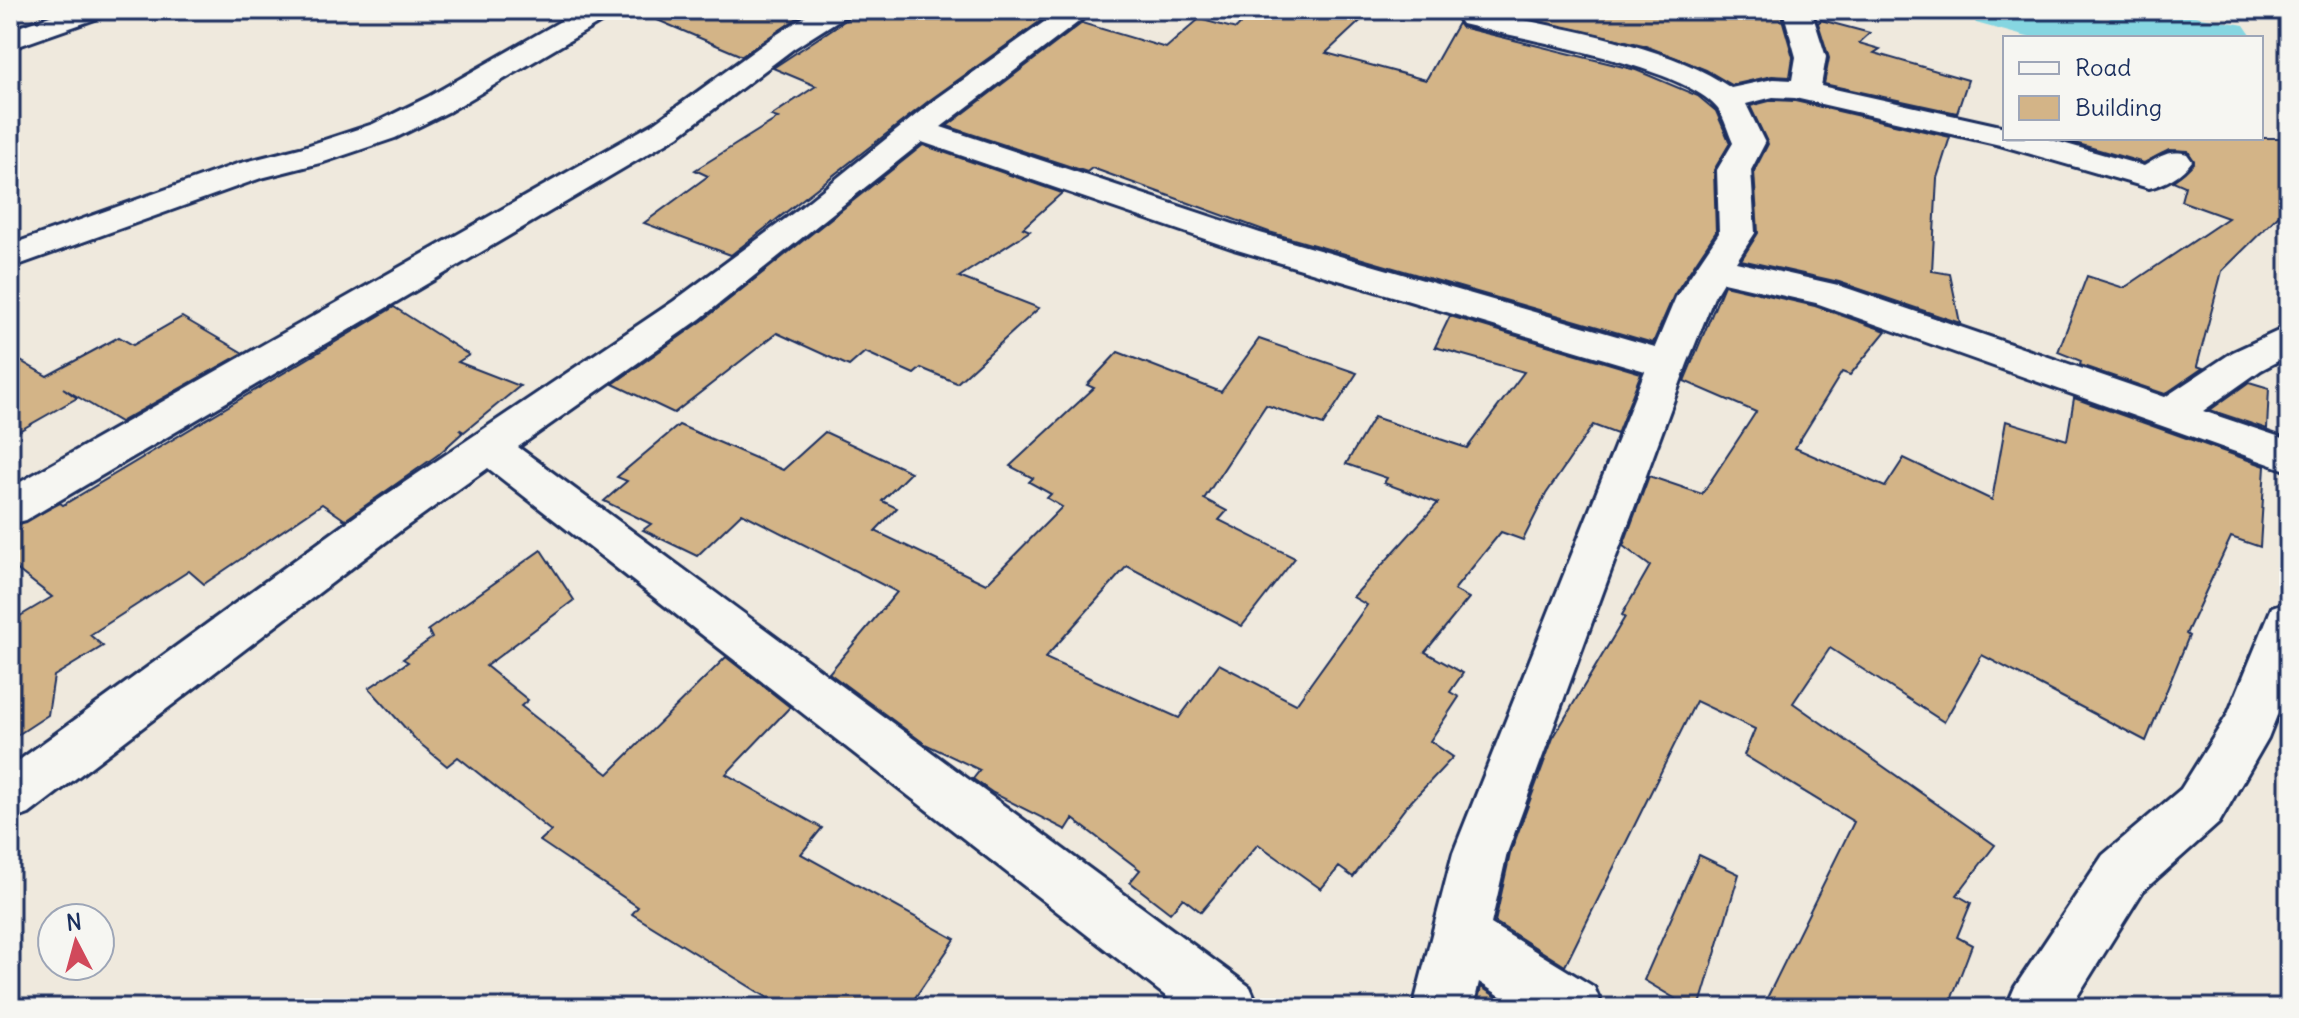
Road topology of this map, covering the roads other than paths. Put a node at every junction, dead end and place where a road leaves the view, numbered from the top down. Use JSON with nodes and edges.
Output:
{"nodes":[{"id":1,"x":94,"y":10,"type":"edge"},
{"id":2,"x":601,"y":10,"type":"edge"},
{"id":3,"x":835,"y":10,"type":"edge"},
{"id":4,"x":1080,"y":10,"type":"edge"},
{"id":5,"x":1797,"y":10,"type":"edge"},
{"id":6,"x":1472,"y":18,"type":"dead end"},
{"id":7,"x":10,"y":40,"type":"edge"},
{"id":8,"x":1805,"y":90,"type":"junction"},
{"id":9,"x":1726,"y":99,"type":"junction"},
{"id":10,"x":918,"y":130,"type":"junction"},
{"id":11,"x":2003,"y":137,"type":"edge"},
{"id":12,"x":2014,"y":140,"type":"edge"},
{"id":13,"x":2175,"y":161,"type":"dead end"},
{"id":14,"x":10,"y":257,"type":"edge"},
{"id":15,"x":1714,"y":269,"type":"junction"},
{"id":16,"x":2289,"y":339,"type":"edge"},
{"id":17,"x":1667,"y":364,"type":"junction"},
{"id":18,"x":2168,"y":415,"type":"junction"},
{"id":19,"x":489,"y":447,"type":"junction"},
{"id":20,"x":2289,"y":456,"type":"edge"},
{"id":21,"x":10,"y":508,"type":"edge"},
{"id":22,"x":2289,"y":620,"type":"edge"},
{"id":23,"x":10,"y":797,"type":"edge"},
{"id":24,"x":1460,"y":937,"type":"junction"},
{"id":25,"x":1229,"y":1008,"type":"edge"},
{"id":26,"x":1443,"y":1008,"type":"edge"},
{"id":27,"x":1573,"y":1008,"type":"edge"},
{"id":28,"x":2036,"y":1008,"type":"edge"}],
"edges":[{"from":1,"to":7,"type":"street"},
{"from":2,"to":14,"type":"street"},
{"from":3,"to":21,"type":"street"},
{"from":4,"to":10,"type":"street"},
{"from":5,"to":8,"type":"street"},
{"from":6,"to":9,"type":"street"},
{"from":8,"to":9,"type":"street"},
{"from":8,"to":11,"type":"street"},
{"from":9,"to":15,"type":"street"},
{"from":10,"to":17,"type":"street"},
{"from":10,"to":19,"type":"street"},
{"from":12,"to":13,"type":"street"},
{"from":15,"to":17,"type":"street"},
{"from":15,"to":18,"type":"street"},
{"from":16,"to":18,"type":"street"},
{"from":17,"to":24,"type":"street"},
{"from":18,"to":20,"type":"street"},
{"from":19,"to":23,"type":"street"},
{"from":19,"to":25,"type":"street"},
{"from":22,"to":28,"type":"street"},
{"from":24,"to":26,"type":"street"},
{"from":24,"to":27,"type":"street"}]}
